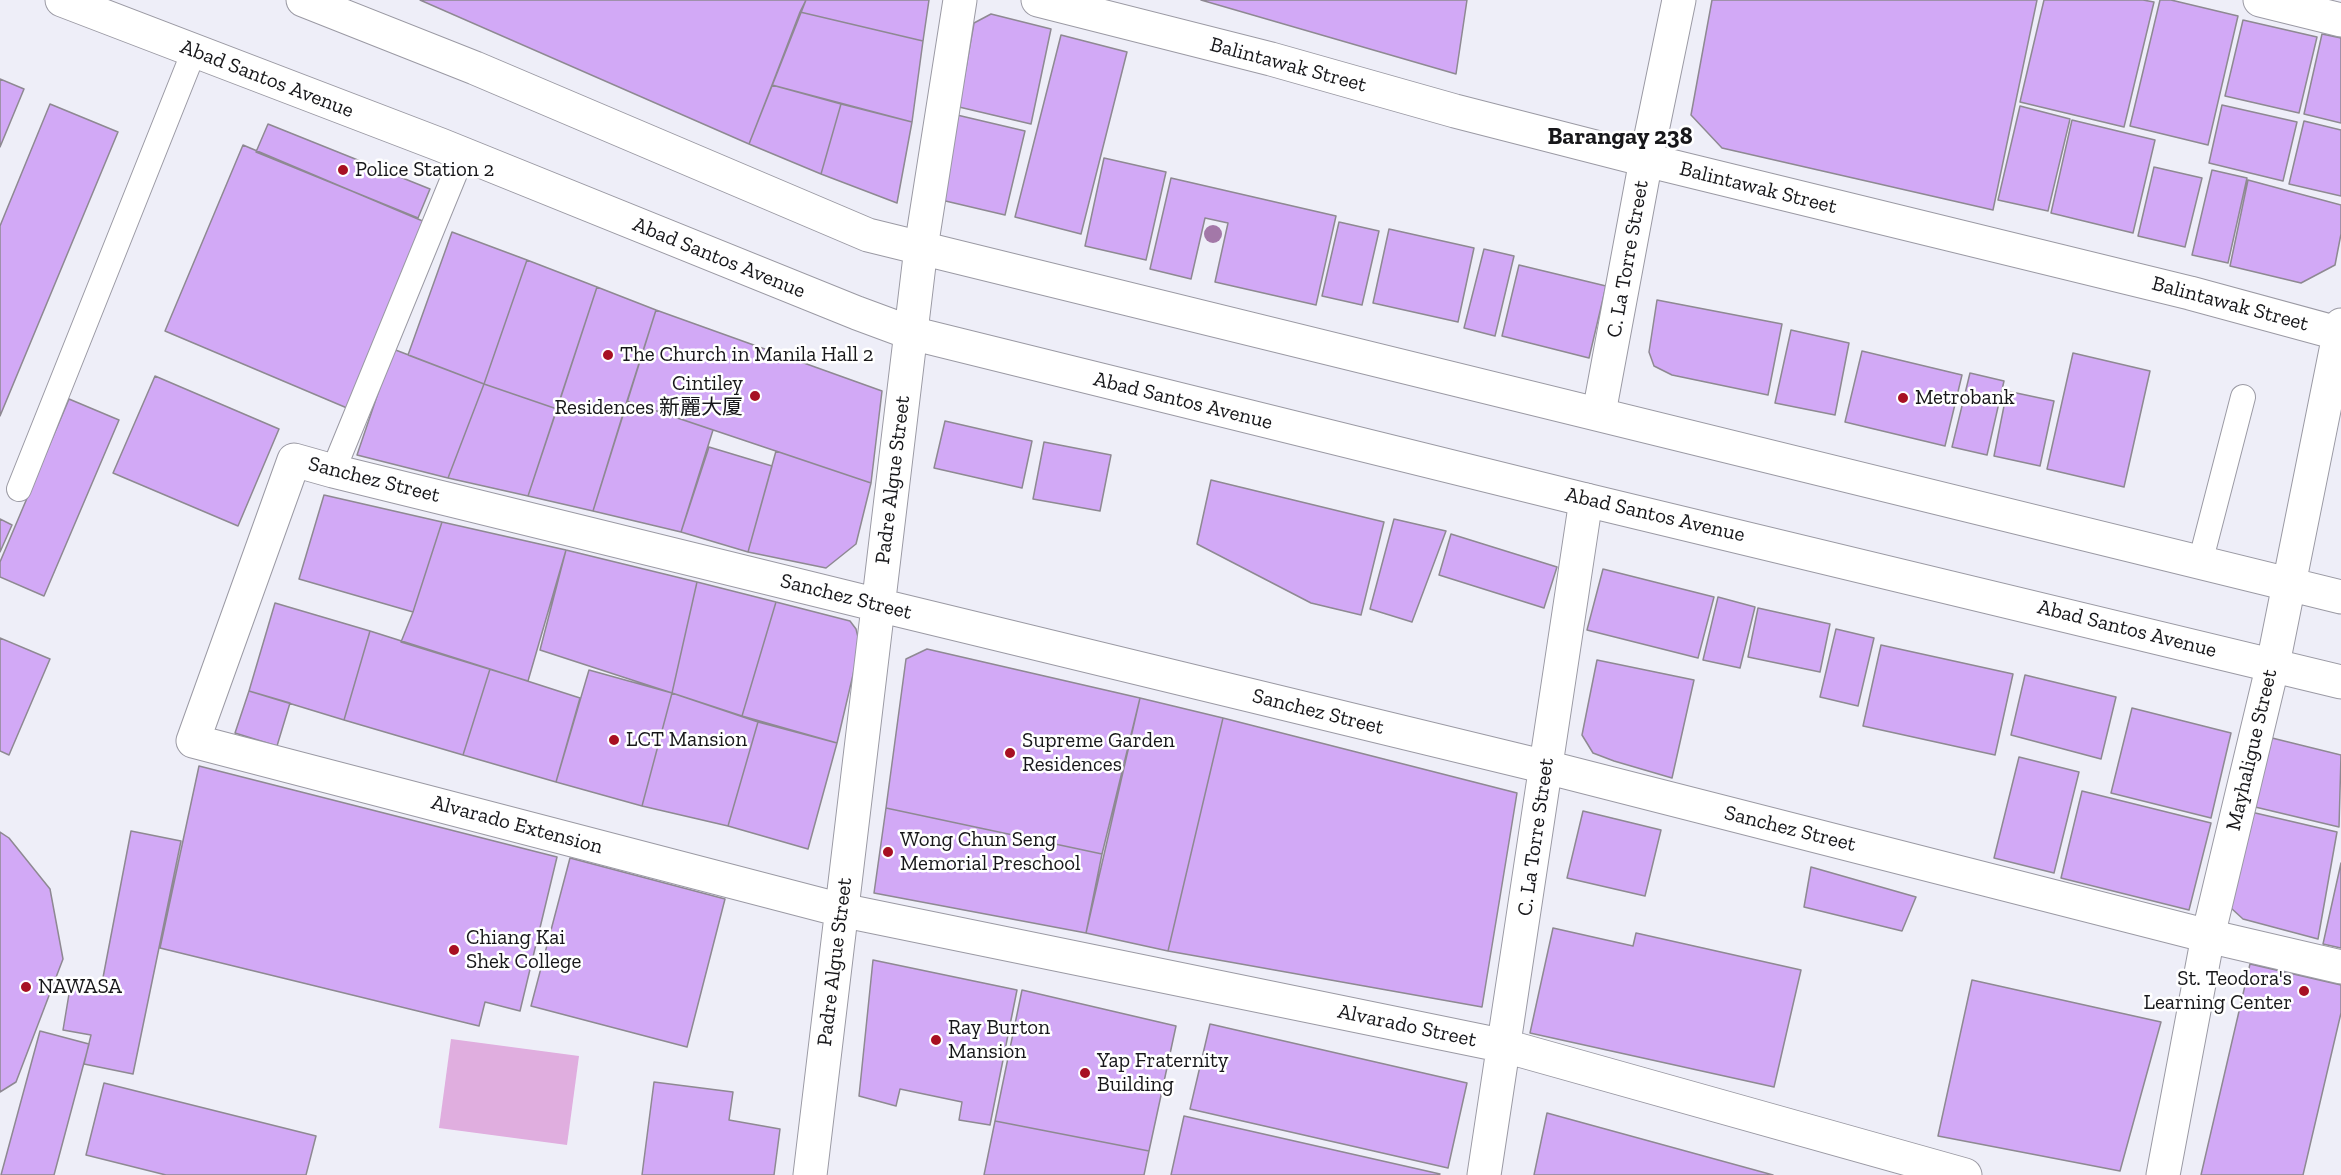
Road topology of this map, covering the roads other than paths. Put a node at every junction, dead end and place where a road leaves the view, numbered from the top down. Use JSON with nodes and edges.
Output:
{"nodes":[{"id":1,"x":62,"y":0,"type":"edge"},
{"id":2,"x":303,"y":0,"type":"edge"},
{"id":3,"x":960,"y":0,"type":"edge"},
{"id":4,"x":1038,"y":0,"type":"edge"},
{"id":5,"x":1679,"y":0,"type":"edge"},
{"id":6,"x":2260,"y":0,"type":"edge"},
{"id":7,"x":2341,"y":20,"type":"edge"},
{"id":8,"x":194,"y":51,"type":"junction"},
{"id":9,"x":463,"y":154,"type":"junction"},
{"id":10,"x":1646,"y":160,"type":"junction"},
{"id":11,"x":921,"y":248,"type":"junction"},
{"id":12,"x":2340,"y":331,"type":"edge"},
{"id":13,"x":911,"y":333,"type":"junction"},
{"id":14,"x":2336,"y":376,"type":"edge"},
{"id":15,"x":2243,"y":397,"type":"dead end"},
{"id":16,"x":1599,"y":413,"type":"junction"},
{"id":17,"x":333,"y":471,"type":"junction"},
{"id":18,"x":19,"y":489,"type":"dead end"},
{"id":19,"x":1586,"y":500,"type":"junction"},
{"id":20,"x":2200,"y":563,"type":"junction"},
{"id":21,"x":2289,"y":585,"type":"junction"},
{"id":22,"x":2341,"y":597,"type":"edge"},
{"id":23,"x":878,"y":605,"type":"junction"},
{"id":24,"x":2273,"y":664,"type":"junction"},
{"id":25,"x":2341,"y":682,"type":"edge"},
{"id":26,"x":193,"y":741,"type":"joint"},
{"id":27,"x":1546,"y":767,"type":"junction"},
{"id":28,"x":841,"y":910,"type":"junction"},
{"id":29,"x":2208,"y":936,"type":"junction"},
{"id":30,"x":2341,"y":967,"type":"edge"},
{"id":31,"x":1505,"y":1046,"type":"junction"},
{"id":32,"x":810,"y":1175,"type":"edge"},
{"id":33,"x":1484,"y":1175,"type":"edge"},
{"id":34,"x":1965,"y":1175,"type":"edge"},
{"id":35,"x":2163,"y":1175,"type":"edge"}],
"edges":[{"from":1,"to":8,"type":"street","name":"Abad Santos Avenue"},
{"from":2,"to":11,"type":"street"},
{"from":3,"to":11,"type":"street","name":"Padre Algue Street"},
{"from":4,"to":10,"type":"street","name":"Balintawak Street"},
{"from":5,"to":10,"type":"street","name":"C. La Torre Street"},
{"from":6,"to":7,"type":"street"},
{"from":8,"to":9,"type":"street","name":"Abad Santos Avenue"},
{"from":8,"to":18,"type":"lane"},
{"from":9,"to":13,"type":"street","name":"Abad Santos Avenue"},
{"from":9,"to":17,"type":"lane"},
{"from":10,"to":12,"type":"street","name":"Balintawak Street"},
{"from":10,"to":16,"type":"street","name":"C. La Torre Street"},
{"from":11,"to":13,"type":"street","name":"Padre Algue Street"},
{"from":11,"to":16,"type":"street"},
{"from":12,"to":14,"type":"street","name":"Mayhaligue Street"},
{"from":13,"to":19,"type":"street","name":"Abad Santos Avenue"},
{"from":13,"to":23,"type":"street","name":"Padre Algue Street"},
{"from":14,"to":21,"type":"street","name":"Mayhaligue Street"},
{"from":15,"to":20,"type":"lane"},
{"from":16,"to":20,"type":"street"},
{"from":17,"to":23,"type":"street","name":"Sanchez Street"},
{"from":17,"to":26,"type":"street","name":"Sanchez Street"},
{"from":19,"to":24,"type":"street","name":"Abad Santos Avenue"},
{"from":19,"to":27,"type":"street","name":"C. La Torre Street"},
{"from":20,"to":21,"type":"street"},
{"from":21,"to":22,"type":"street"},
{"from":21,"to":24,"type":"street","name":"Mayhaligue Street"},
{"from":23,"to":27,"type":"street","name":"Sanchez Street"},
{"from":23,"to":28,"type":"street","name":"Padre Algue Street"},
{"from":24,"to":25,"type":"street","name":"Abad Santos Avenue"},
{"from":24,"to":29,"type":"street","name":"Mayhaligue Street"},
{"from":26,"to":28,"type":"street","name":"Alvarado Extension"},
{"from":27,"to":29,"type":"street","name":"Sanchez Street"},
{"from":27,"to":31,"type":"street","name":"C. La Torre Street"},
{"from":28,"to":31,"type":"street","name":"Alvarado Street"},
{"from":28,"to":32,"type":"street","name":"Padre Algue Street"},
{"from":29,"to":30,"type":"street","name":"Sanchez Street"},
{"from":29,"to":35,"type":"street","name":"Mayhaligue Street"},
{"from":31,"to":33,"type":"street","name":"C. La Torre Street"},
{"from":31,"to":34,"type":"street","name":"Alvarado Street"}]}
